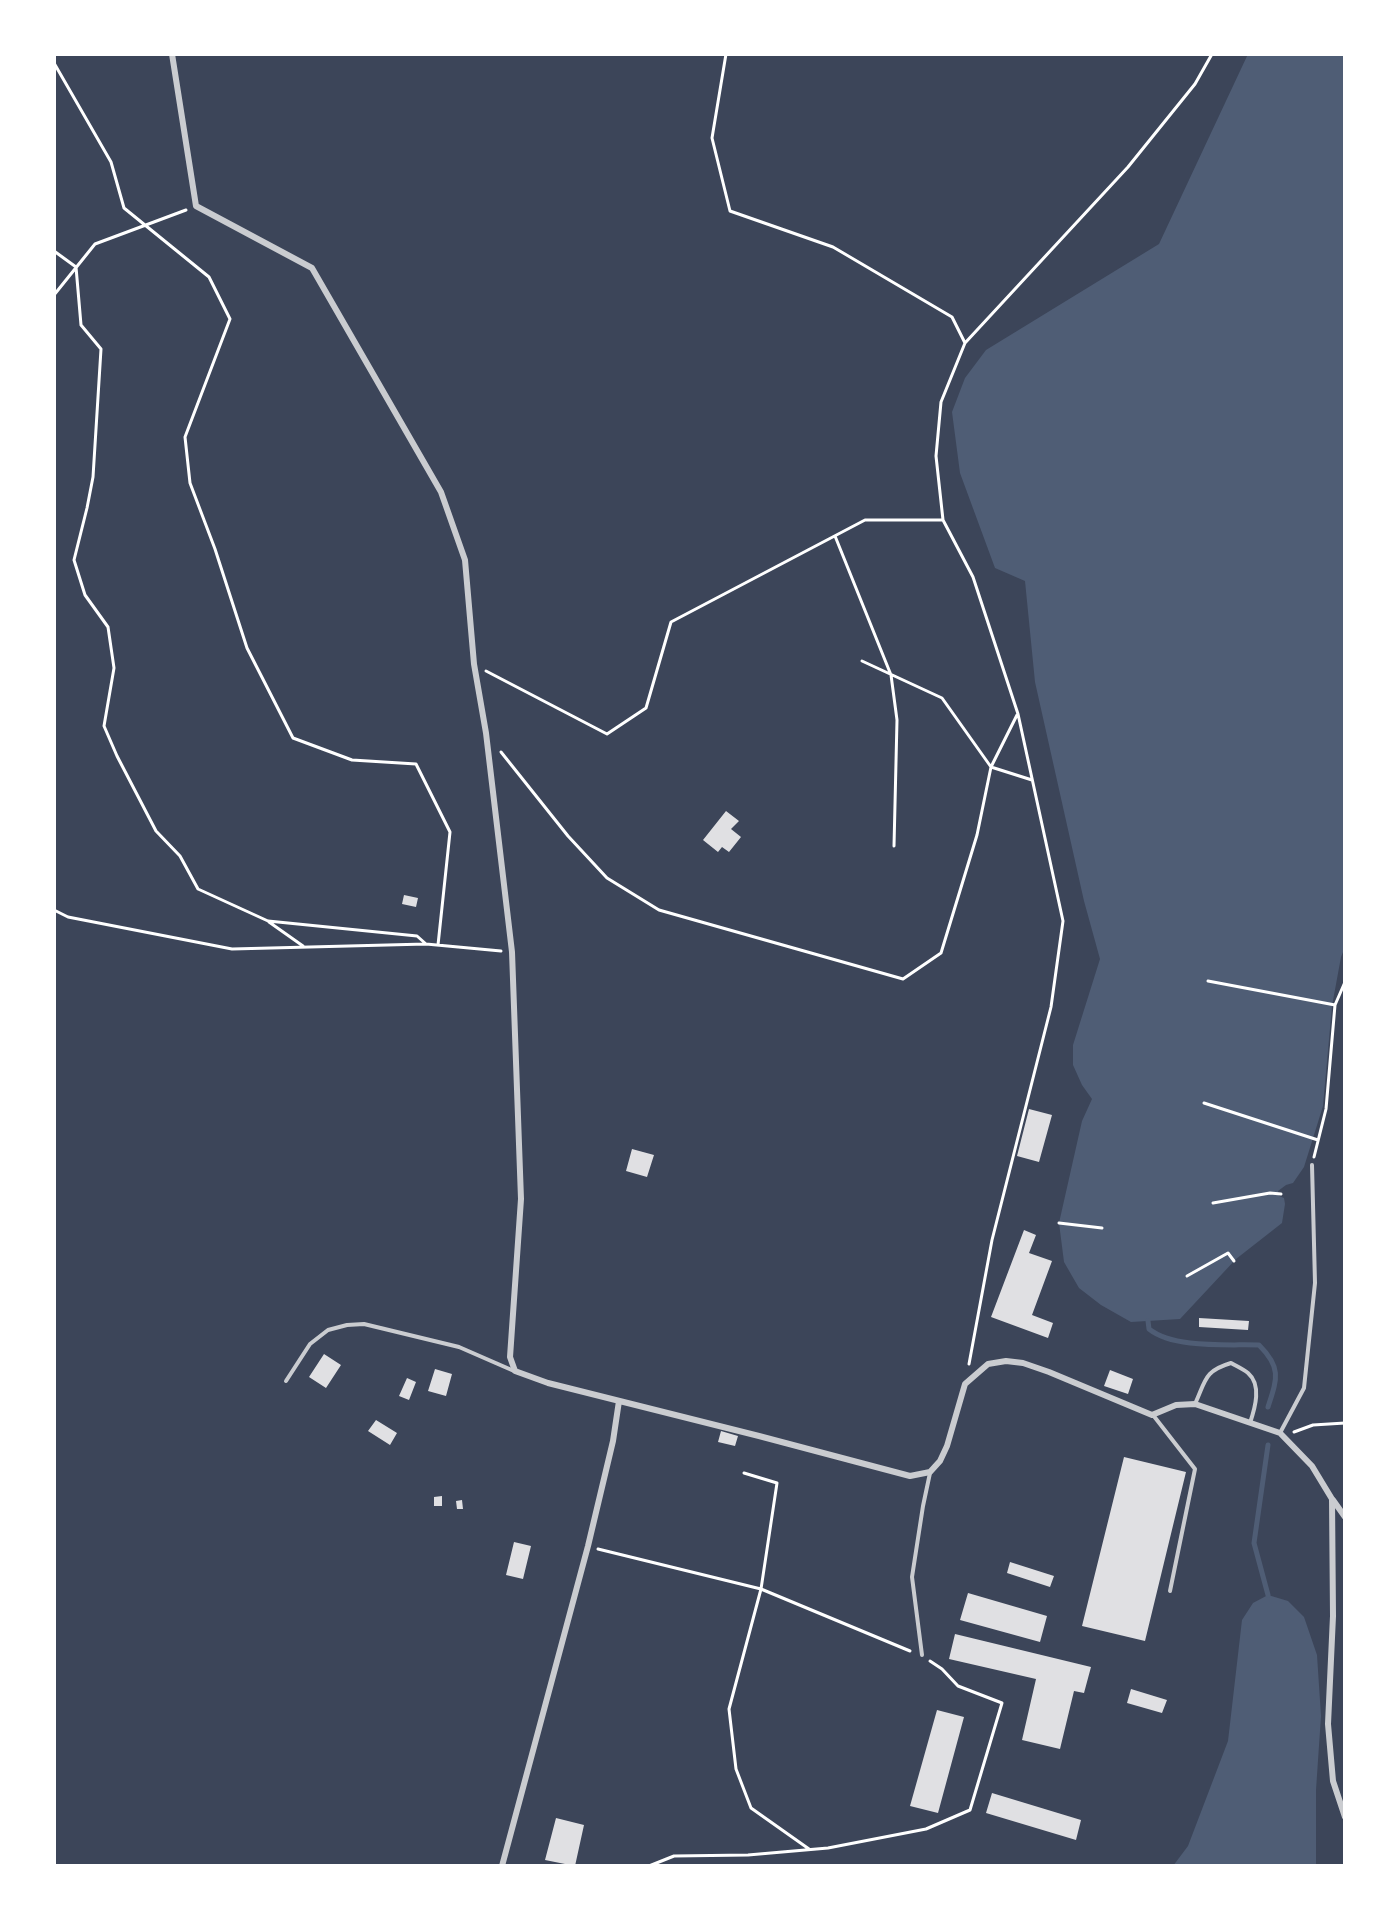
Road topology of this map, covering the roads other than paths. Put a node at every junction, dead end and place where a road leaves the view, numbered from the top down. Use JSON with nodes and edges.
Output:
{"nodes":[{"id":1,"x":172,"y":54,"type":"edge"},
{"id":2,"x":1312,"y":1165,"type":"road end"},
{"id":3,"x":515,"y":1371,"type":"junction"},
{"id":4,"x":286,"y":1382,"type":"dead end"},
{"id":5,"x":619,"y":1401,"type":"junction"},
{"id":6,"x":1195,"y":1404,"type":"junction"},
{"id":7,"x":1152,"y":1414,"type":"junction"},
{"id":8,"x":1250,"y":1423,"type":"junction"},
{"id":9,"x":1280,"y":1433,"type":"junction"},
{"id":10,"x":930,"y":1472,"type":"junction"},
{"id":11,"x":1332,"y":1499,"type":"junction"},
{"id":12,"x":1345,"y":1517,"type":"edge"},
{"id":13,"x":1170,"y":1591,"type":"dead end"},
{"id":14,"x":922,"y":1655,"type":"road end"},
{"id":15,"x":1345,"y":1817,"type":"edge"},
{"id":16,"x":502,"y":1866,"type":"edge"}],
"edges":[{"from":1,"to":3,"type":"street"},
{"from":2,"to":9,"type":"lane"},
{"from":3,"to":4,"type":"lane"},
{"from":3,"to":5,"type":"street"},
{"from":5,"to":10,"type":"street"},
{"from":5,"to":16,"type":"street"},
{"from":6,"to":7,"type":"street"},
{"from":6,"to":8,"type":"street"},
{"from":6,"to":8,"type":"lane"},
{"from":7,"to":10,"type":"street"},
{"from":7,"to":13,"type":"lane"},
{"from":8,"to":9,"type":"street"},
{"from":9,"to":11,"type":"street"},
{"from":10,"to":14,"type":"lane"},
{"from":11,"to":12,"type":"street"},
{"from":11,"to":15,"type":"street"}]}
